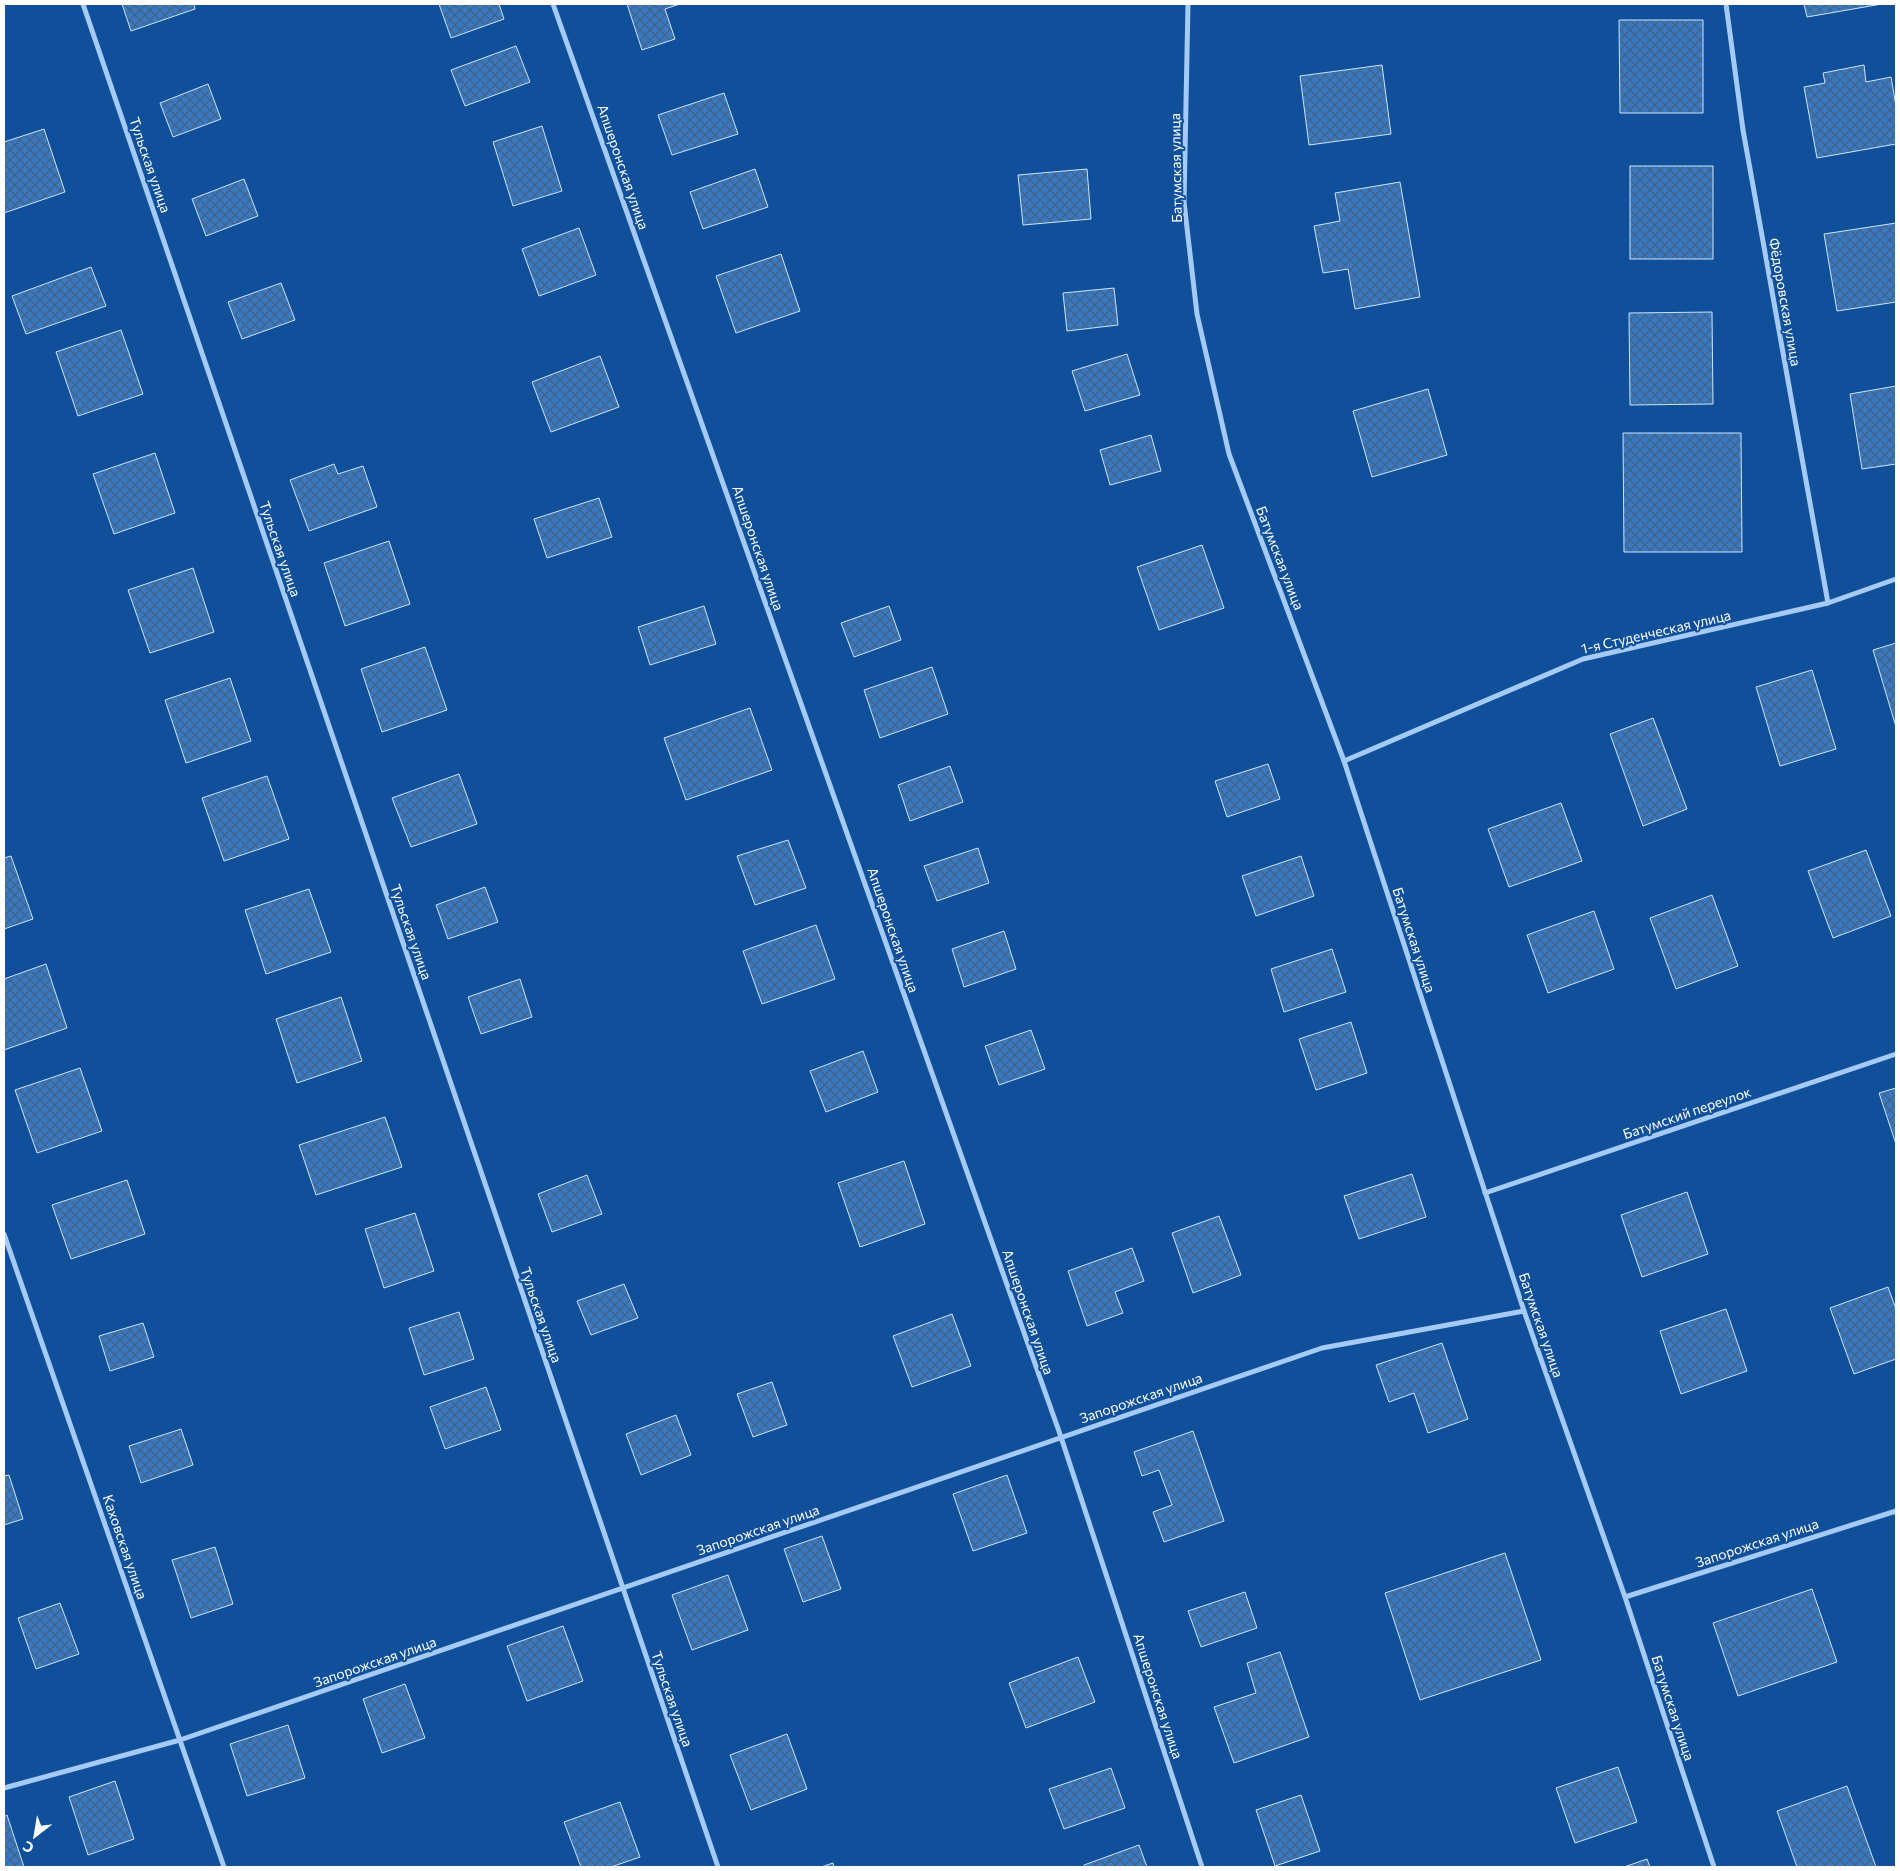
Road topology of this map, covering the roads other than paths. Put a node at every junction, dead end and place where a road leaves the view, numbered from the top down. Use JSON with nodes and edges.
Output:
{"nodes":[{"id":1,"x":83,"y":4,"type":"edge"},
{"id":2,"x":554,"y":4,"type":"edge"},
{"id":3,"x":1188,"y":4,"type":"edge"},
{"id":4,"x":1726,"y":4,"type":"edge"},
{"id":5,"x":1896,"y":579,"type":"edge"},
{"id":6,"x":1828,"y":603,"type":"junction"},
{"id":7,"x":1344,"y":761,"type":"junction"},
{"id":8,"x":1896,"y":1054,"type":"edge"},
{"id":9,"x":1485,"y":1193,"type":"junction"},
{"id":10,"x":4,"y":1234,"type":"edge"},
{"id":11,"x":1524,"y":1311,"type":"junction"},
{"id":12,"x":1061,"y":1437,"type":"junction"},
{"id":13,"x":1896,"y":1511,"type":"edge"},
{"id":14,"x":623,"y":1589,"type":"junction"},
{"id":15,"x":1625,"y":1597,"type":"junction"},
{"id":16,"x":180,"y":1740,"type":"junction"},
{"id":17,"x":4,"y":1788,"type":"edge"},
{"id":18,"x":224,"y":1867,"type":"edge"},
{"id":19,"x":718,"y":1867,"type":"edge"},
{"id":20,"x":1202,"y":1867,"type":"edge"},
{"id":21,"x":1714,"y":1867,"type":"edge"}],
"edges":[{"from":1,"to":14,"type":"street","name":"Тульская улица"},
{"from":2,"to":12,"type":"street","name":"Апшеронская улица"},
{"from":3,"to":7,"type":"street","name":"Батумская улица"},
{"from":4,"to":6,"type":"street","name":"Фёдоровская улица"},
{"from":5,"to":6,"type":"street","name":"1-я Студенческая улица"},
{"from":6,"to":7,"type":"street","name":"1-я Студенческая улица"},
{"from":7,"to":9,"type":"street","name":"Батумская улица"},
{"from":8,"to":9,"type":"street","name":"Батумский переулок"},
{"from":9,"to":11,"type":"street","name":"Батумская улица"},
{"from":10,"to":16,"type":"street","name":"Каховская улица"},
{"from":11,"to":12,"type":"street","name":"Запорожская улица"},
{"from":11,"to":15,"type":"street","name":"Батумская улица"},
{"from":12,"to":14,"type":"street","name":"Запорожская улица"},
{"from":12,"to":20,"type":"street","name":"Апшеронская улица"},
{"from":13,"to":15,"type":"street","name":"Запорожская улица"},
{"from":14,"to":16,"type":"street","name":"Запорожская улица"},
{"from":14,"to":19,"type":"street","name":"Тульская улица"},
{"from":15,"to":21,"type":"street","name":"Батумская улица"},
{"from":16,"to":17,"type":"street","name":"Запорожская улица"},
{"from":16,"to":18,"type":"street","name":"Каховская улица"}]}
